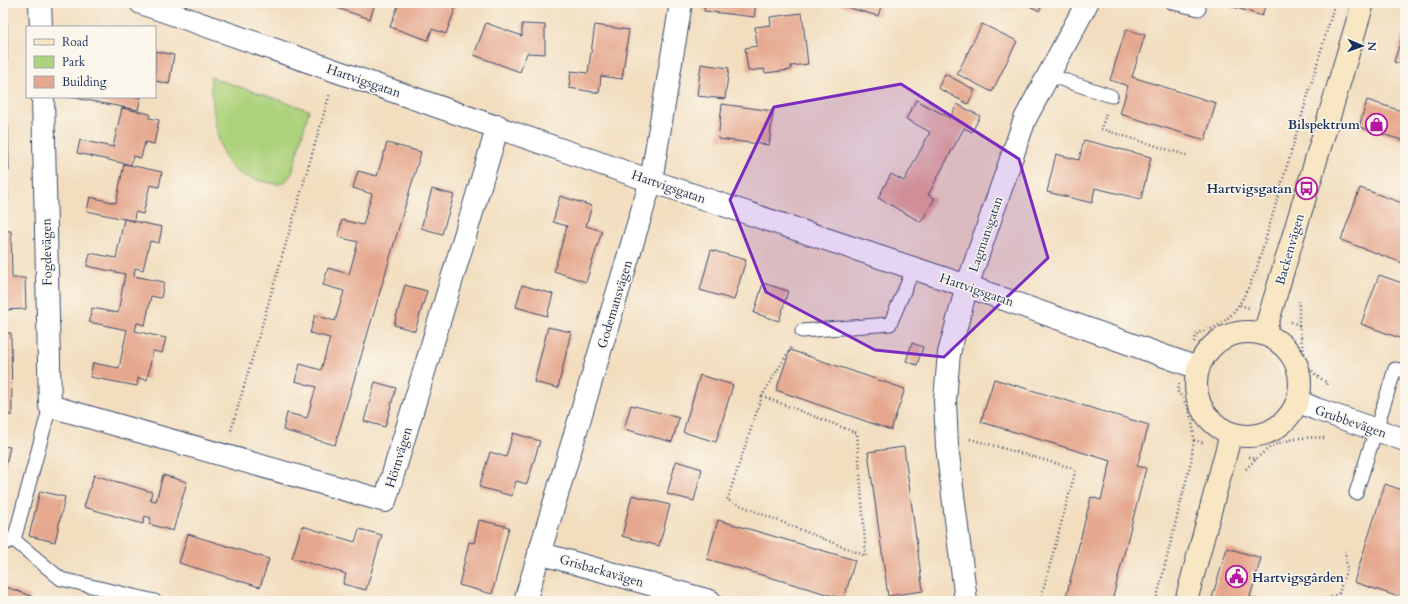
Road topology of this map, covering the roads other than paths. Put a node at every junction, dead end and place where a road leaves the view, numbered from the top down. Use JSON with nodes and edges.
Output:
{"nodes":[{"id":1,"x":40,"y":3,"type":"edge"},
{"id":2,"x":141,"y":3,"type":"edge"},
{"id":3,"x":681,"y":3,"type":"edge"},
{"id":4,"x":1087,"y":3,"type":"edge"},
{"id":5,"x":1173,"y":3,"type":"edge"},
{"id":6,"x":1363,"y":3,"type":"edge"},
{"id":7,"x":1199,"y":9,"type":"dead end"},
{"id":8,"x":41,"y":26,"type":"edge"},
{"id":9,"x":1049,"y":75,"type":"junction"},
{"id":10,"x":1111,"y":96,"type":"road end"},
{"id":11,"x":42,"y":98,"type":"edge"},
{"id":12,"x":498,"y":126,"type":"junction"},
{"id":13,"x":651,"y":181,"type":"junction"},
{"id":14,"x":914,"y":268,"type":"junction"},
{"id":15,"x":967,"y":286,"type":"junction"},
{"id":16,"x":802,"y":331,"type":"road end"},
{"id":17,"x":1264,"y":334,"type":"junction"},
{"id":18,"x":1192,"y":366,"type":"junction"},
{"id":19,"x":1405,"y":371,"type":"edge"},
{"id":20,"x":1298,"y":400,"type":"junction"},
{"id":21,"x":50,"y":406,"type":"junction"},
{"id":22,"x":1377,"y":430,"type":"junction"},
{"id":23,"x":1405,"y":440,"type":"edge"},
{"id":24,"x":1228,"y":442,"type":"junction"},
{"id":25,"x":1356,"y":493,"type":"dead end"},
{"id":26,"x":9,"y":542,"type":"edge"},
{"id":27,"x":539,"y":553,"type":"junction"},
{"id":28,"x":155,"y":601,"type":"edge"},
{"id":29,"x":525,"y":601,"type":"edge"},
{"id":30,"x":710,"y":601,"type":"edge"},
{"id":31,"x":966,"y":601,"type":"edge"},
{"id":32,"x":1186,"y":601,"type":"edge"}],
"edges":[{"from":1,"to":8,"type":"street"},
{"from":2,"to":12,"type":"street","name":"Hartvigsgatan"},
{"from":3,"to":13,"type":"street","name":"Godemansvägen"},
{"from":4,"to":9,"type":"street","name":"Lagmansgatan"},
{"from":5,"to":7,"type":"lane"},
{"from":6,"to":17,"type":"street","name":"Backenvägen"},
{"from":9,"to":10,"type":"lane"},
{"from":9,"to":15,"type":"street","name":"Lagmansgatan"},
{"from":11,"to":21,"type":"street","name":"Fogdevägen"},
{"from":12,"to":13,"type":"street","name":"Hartvigsgatan"},
{"from":12,"to":21,"type":"street","name":"Hörnvägen"},
{"from":13,"to":14,"type":"street","name":"Hartvigsgatan"},
{"from":13,"to":27,"type":"street","name":"Godemansvägen"},
{"from":14,"to":15,"type":"street","name":"Hartvigsgatan"},
{"from":14,"to":16,"type":"lane"},
{"from":15,"to":18,"type":"street","name":"Hartvigsgatan"},
{"from":15,"to":31,"type":"street","name":"Lagmansgatan"},
{"from":17,"to":18,"type":"street"},
{"from":17,"to":20,"type":"street"},
{"from":18,"to":24,"type":"street"},
{"from":19,"to":22,"type":"lane"},
{"from":20,"to":22,"type":"street","name":"Grubbevägen"},
{"from":20,"to":24,"type":"street"},
{"from":21,"to":26,"type":"lane"},
{"from":22,"to":23,"type":"street","name":"Grubbevägen"},
{"from":22,"to":25,"type":"lane"},
{"from":24,"to":32,"type":"street"},
{"from":26,"to":28,"type":"lane"},
{"from":27,"to":29,"type":"street","name":"Godemansvägen"},
{"from":27,"to":30,"type":"street","name":"Grisbackavägen"}]}
